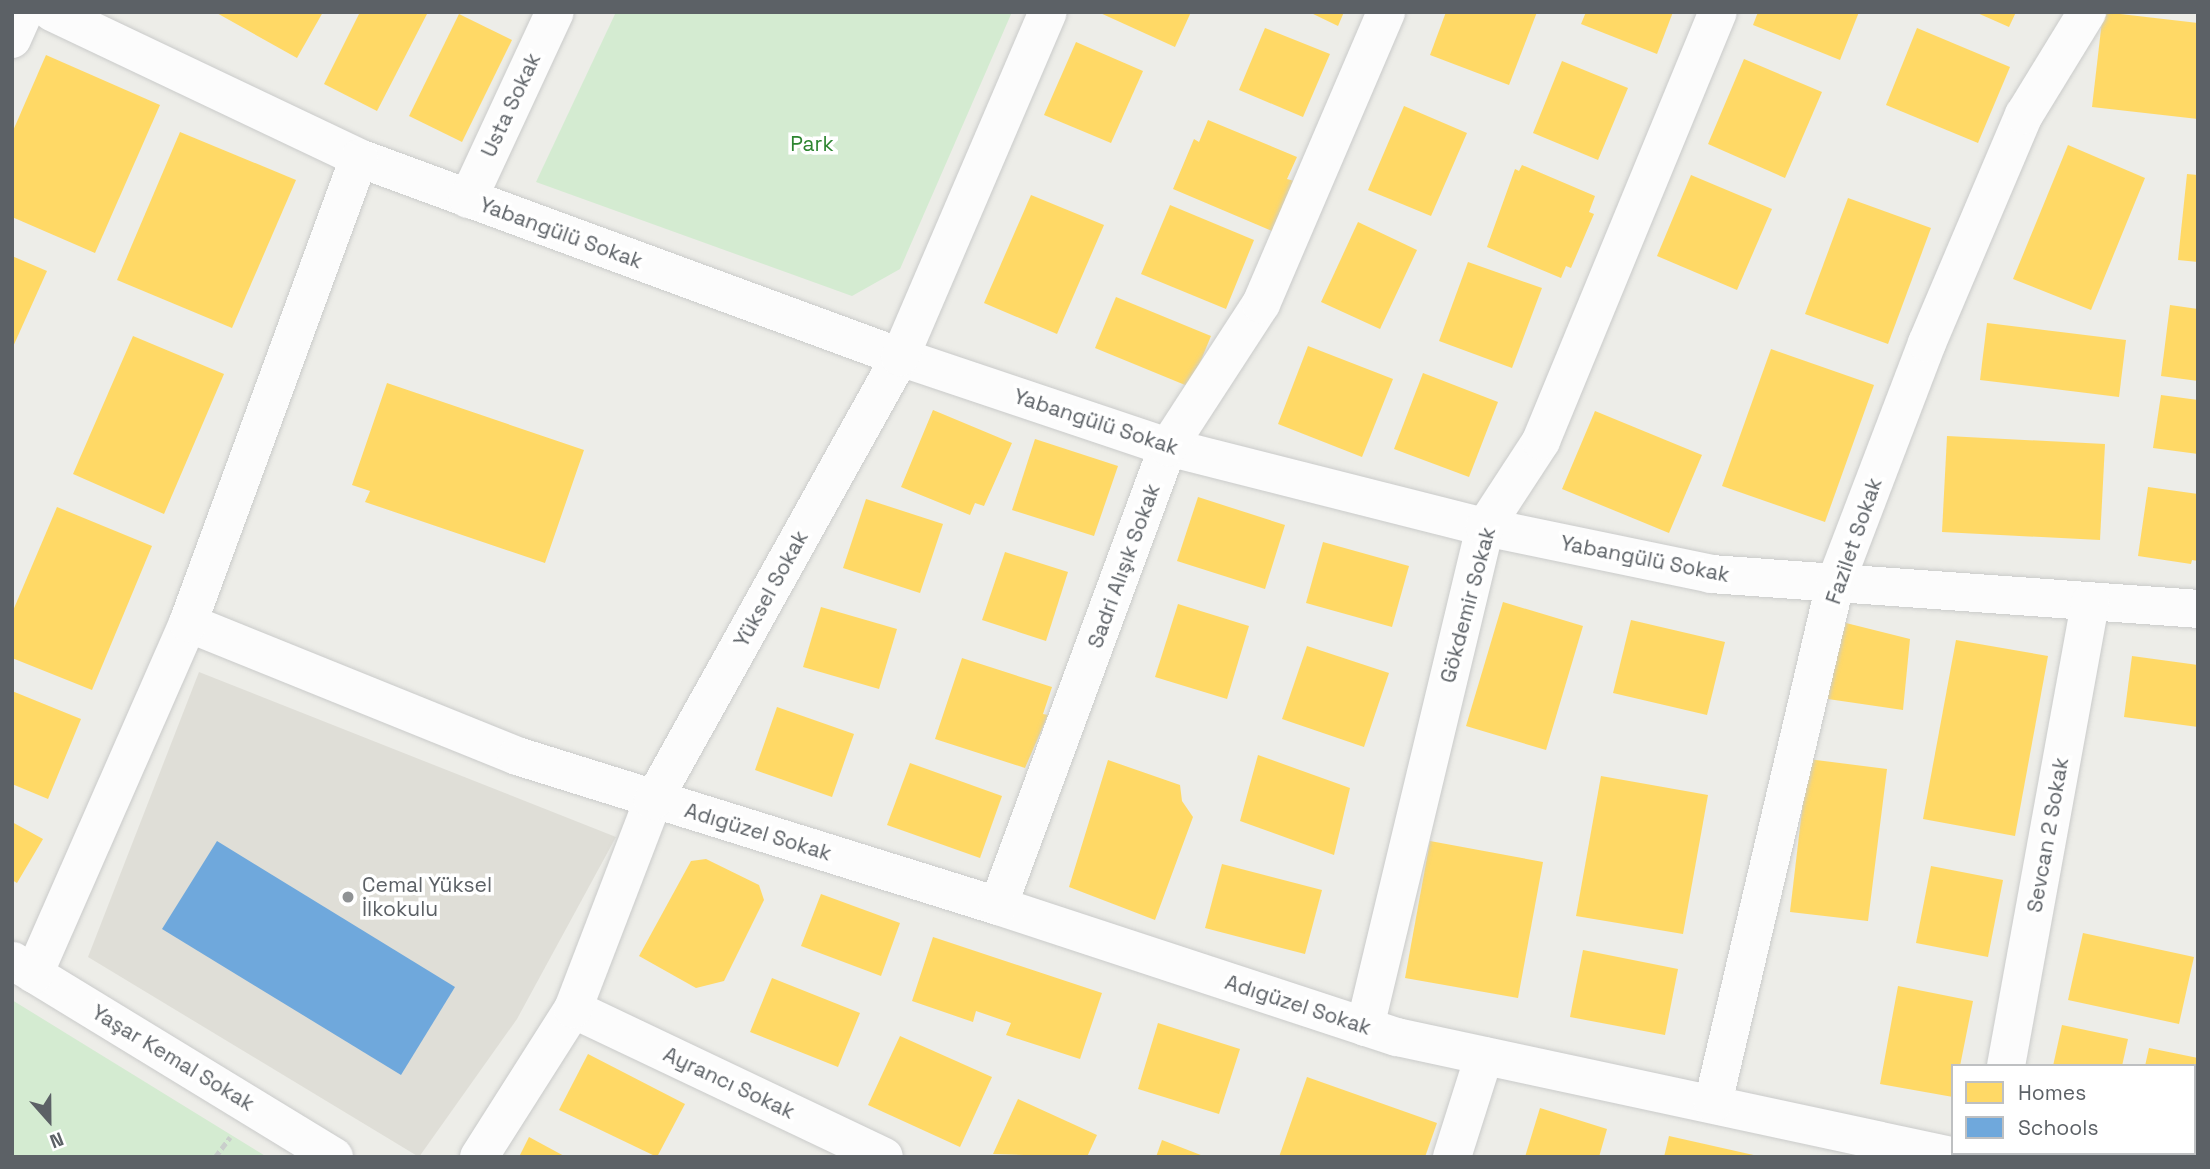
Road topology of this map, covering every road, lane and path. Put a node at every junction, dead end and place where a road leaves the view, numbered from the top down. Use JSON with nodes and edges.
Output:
{"nodes":[{"id":1,"x":24,"y":12,"type":"edge"},
{"id":2,"x":52,"y":12,"type":"edge"},
{"id":3,"x":555,"y":12,"type":"edge"},
{"id":4,"x":1048,"y":12,"type":"edge"},
{"id":5,"x":1387,"y":12,"type":"edge"},
{"id":6,"x":1718,"y":12,"type":"edge"},
{"id":7,"x":2087,"y":12,"type":"edge"},
{"id":8,"x":12,"y":39,"type":"edge"},
{"id":9,"x":359,"y":158,"type":"junction"},
{"id":10,"x":468,"y":198,"type":"junction"},
{"id":11,"x":900,"y":357,"type":"junction"},
{"id":12,"x":1168,"y":447,"type":"junction"},
{"id":13,"x":1485,"y":527,"type":"junction"},
{"id":14,"x":1835,"y":584,"type":"junction"},
{"id":15,"x":2090,"y":604,"type":"junction"},
{"id":16,"x":2198,"y":610,"type":"edge"},
{"id":17,"x":188,"y":623,"type":"junction"},
{"id":18,"x":653,"y":801,"type":"junction"},
{"id":19,"x":998,"y":906,"type":"junction"},
{"id":20,"x":23,"y":967,"type":"edge"},
{"id":21,"x":573,"y":1009,"type":"junction"},
{"id":22,"x":1365,"y":1027,"type":"junction"},
{"id":23,"x":1483,"y":1056,"type":"junction"},
{"id":24,"x":2006,"y":1064,"type":"edge"},
{"id":25,"x":1713,"y":1103,"type":"junction"},
{"id":26,"x":334,"y":1157,"type":"edge"},
{"id":27,"x":479,"y":1157,"type":"edge"},
{"id":28,"x":884,"y":1157,"type":"edge"},
{"id":29,"x":1452,"y":1157,"type":"edge"},
{"id":30,"x":1956,"y":1157,"type":"edge"}],
"edges":[{"from":1,"to":8,"type":"street"},
{"from":2,"to":9,"type":"street","name":"Yabangülü Sokak"},
{"from":3,"to":10,"type":"street","name":"Usta Sokak"},
{"from":4,"to":11,"type":"street","name":"Yüksel Sokak"},
{"from":5,"to":12,"type":"street","name":"Sadri Alışık Sokak"},
{"from":6,"to":13,"type":"street","name":"Gökdemir Sokak"},
{"from":7,"to":14,"type":"street","name":"Fazilet Sokak"},
{"from":9,"to":10,"type":"street","name":"Yabangülü Sokak"},
{"from":9,"to":17,"type":"street"},
{"from":10,"to":11,"type":"street","name":"Yabangülü Sokak"},
{"from":11,"to":12,"type":"street","name":"Yabangülü Sokak"},
{"from":11,"to":18,"type":"street","name":"Yüksel Sokak"},
{"from":12,"to":13,"type":"street","name":"Yabangülü Sokak"},
{"from":12,"to":19,"type":"street","name":"Sadri Alışık Sokak"},
{"from":13,"to":14,"type":"street","name":"Yabangülü Sokak"},
{"from":13,"to":22,"type":"street","name":"Gökdemir Sokak"},
{"from":14,"to":15,"type":"street","name":"Yabangülü Sokak"},
{"from":14,"to":25,"type":"street","name":"Fazilet Sokak"},
{"from":15,"to":16,"type":"street","name":"Yabangülü Sokak"},
{"from":15,"to":24,"type":"street","name":"Sevcan 2 Sokak"},
{"from":17,"to":18,"type":"street","name":"Adıgüzel Sokak"},
{"from":17,"to":20,"type":"street"},
{"from":18,"to":19,"type":"street","name":"Adıgüzel Sokak"},
{"from":18,"to":21,"type":"street","name":"Yüksel Sokak"},
{"from":19,"to":22,"type":"street","name":"Adıgüzel Sokak"},
{"from":20,"to":26,"type":"street","name":"Yaşar Kemal Sokak"},
{"from":21,"to":27,"type":"street","name":"Yüksel Sokak"},
{"from":21,"to":28,"type":"street","name":"Ayrancı Sokak"},
{"from":22,"to":23,"type":"street","name":"Adıgüzel Sokak"},
{"from":23,"to":25,"type":"street","name":"Adıgüzel Sokak"},
{"from":23,"to":29,"type":"street"},
{"from":25,"to":30,"type":"street","name":"Adıgüzel Sokak"}]}
